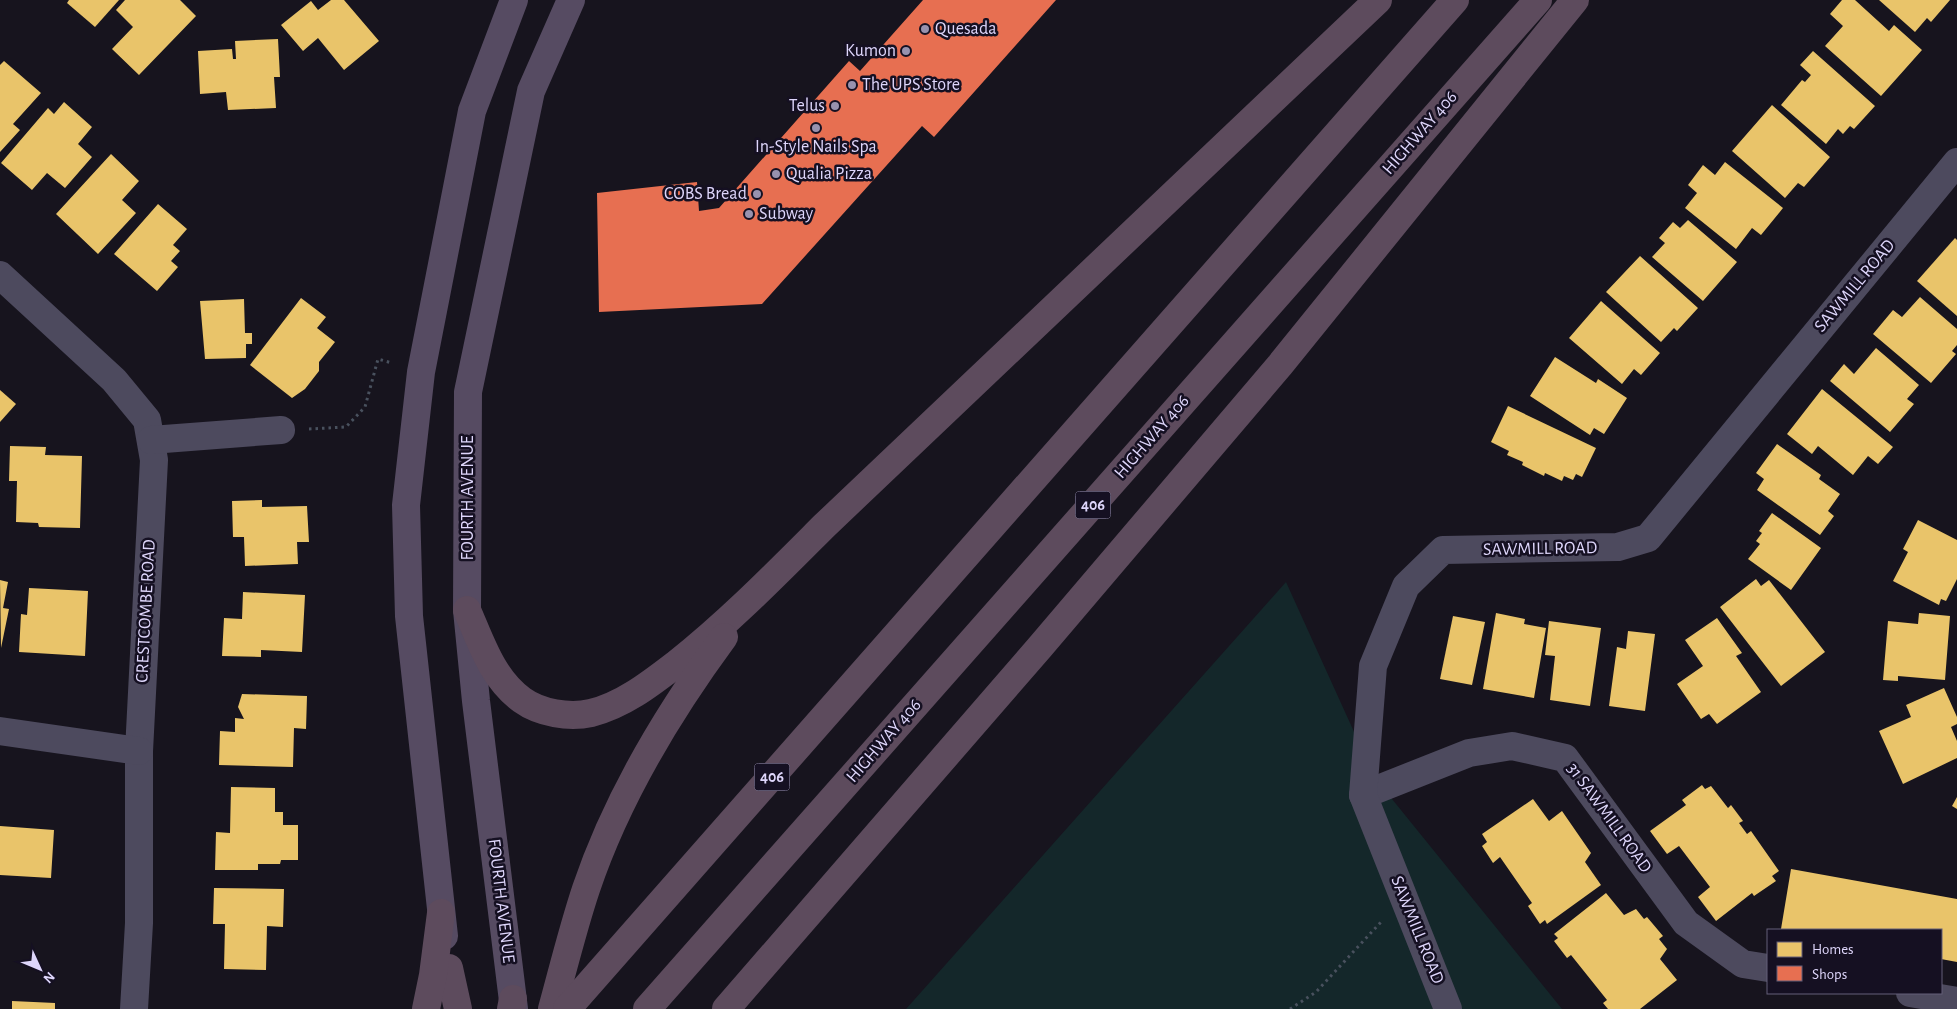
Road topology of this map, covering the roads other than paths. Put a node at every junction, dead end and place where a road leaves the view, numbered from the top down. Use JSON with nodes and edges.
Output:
{"nodes":[{"id":1,"x":514,"y":0,"type":"edge"},
{"id":2,"x":571,"y":0,"type":"edge"},
{"id":3,"x":1378,"y":0,"type":"edge"},
{"id":4,"x":1455,"y":0,"type":"edge"},
{"id":5,"x":1538,"y":0,"type":"edge"},
{"id":6,"x":1575,"y":0,"type":"edge"},
{"id":7,"x":1957,"y":162,"type":"edge"},
{"id":8,"x":0,"y":275,"type":"edge"},
{"id":9,"x":281,"y":430,"type":"road end"},
{"id":10,"x":151,"y":440,"type":"junction"},
{"id":11,"x":754,"y":596,"type":"junction"},
{"id":12,"x":467,"y":610,"type":"junction"},
{"id":13,"x":0,"y":731,"type":"edge"},
{"id":14,"x":140,"y":751,"type":"junction"},
{"id":15,"x":1362,"y":794,"type":"junction"},
{"id":16,"x":441,"y":913,"type":"junction"},
{"id":17,"x":449,"y":968,"type":"joint"},
{"id":18,"x":1767,"y":968,"type":"edge"},
{"id":19,"x":1916,"y":994,"type":"edge"},
{"id":20,"x":1957,"y":1001,"type":"edge"},
{"id":21,"x":513,"y":1006,"type":"edge"},
{"id":22,"x":134,"y":1009,"type":"edge"},
{"id":23,"x":426,"y":1009,"type":"edge"},
{"id":24,"x":456,"y":1009,"type":"edge"},
{"id":25,"x":552,"y":1009,"type":"edge"},
{"id":26,"x":567,"y":1009,"type":"edge"},
{"id":27,"x":647,"y":1009,"type":"edge"},
{"id":28,"x":726,"y":1009,"type":"edge"},
{"id":29,"x":1448,"y":1009,"type":"edge"}],
"edges":[{"from":1,"to":16,"type":"main road"},
{"from":2,"to":12,"type":"main road","name":"FOURTH AVENUE"},
{"from":3,"to":11,"type":"highway"},
{"from":4,"to":26,"type":"highway","number":"406"},
{"from":5,"to":27,"type":"highway","name":"HIGHWAY 406","number":"406"},
{"from":6,"to":28,"type":"highway"},
{"from":7,"to":15,"type":"street","name":"SAWMILL ROAD"},
{"from":8,"to":10,"type":"street","name":"CRESTCOMBE ROAD"},
{"from":9,"to":10,"type":"street"},
{"from":10,"to":14,"type":"street","name":"CRESTCOMBE ROAD"},
{"from":11,"to":12,"type":"highway"},
{"from":11,"to":25,"type":"highway"},
{"from":12,"to":21,"type":"main road","name":"FOURTH AVENUE"},
{"from":13,"to":14,"type":"street"},
{"from":14,"to":22,"type":"street","name":"CRESTCOMBE ROAD"},
{"from":15,"to":18,"type":"street","name":"31 SAWMILL ROAD"},
{"from":15,"to":29,"type":"street","name":"SAWMILL ROAD"},
{"from":16,"to":17,"type":"main road"},
{"from":16,"to":23,"type":"highway"},
{"from":17,"to":24,"type":"highway"},
{"from":19,"to":20,"type":"street"}]}
